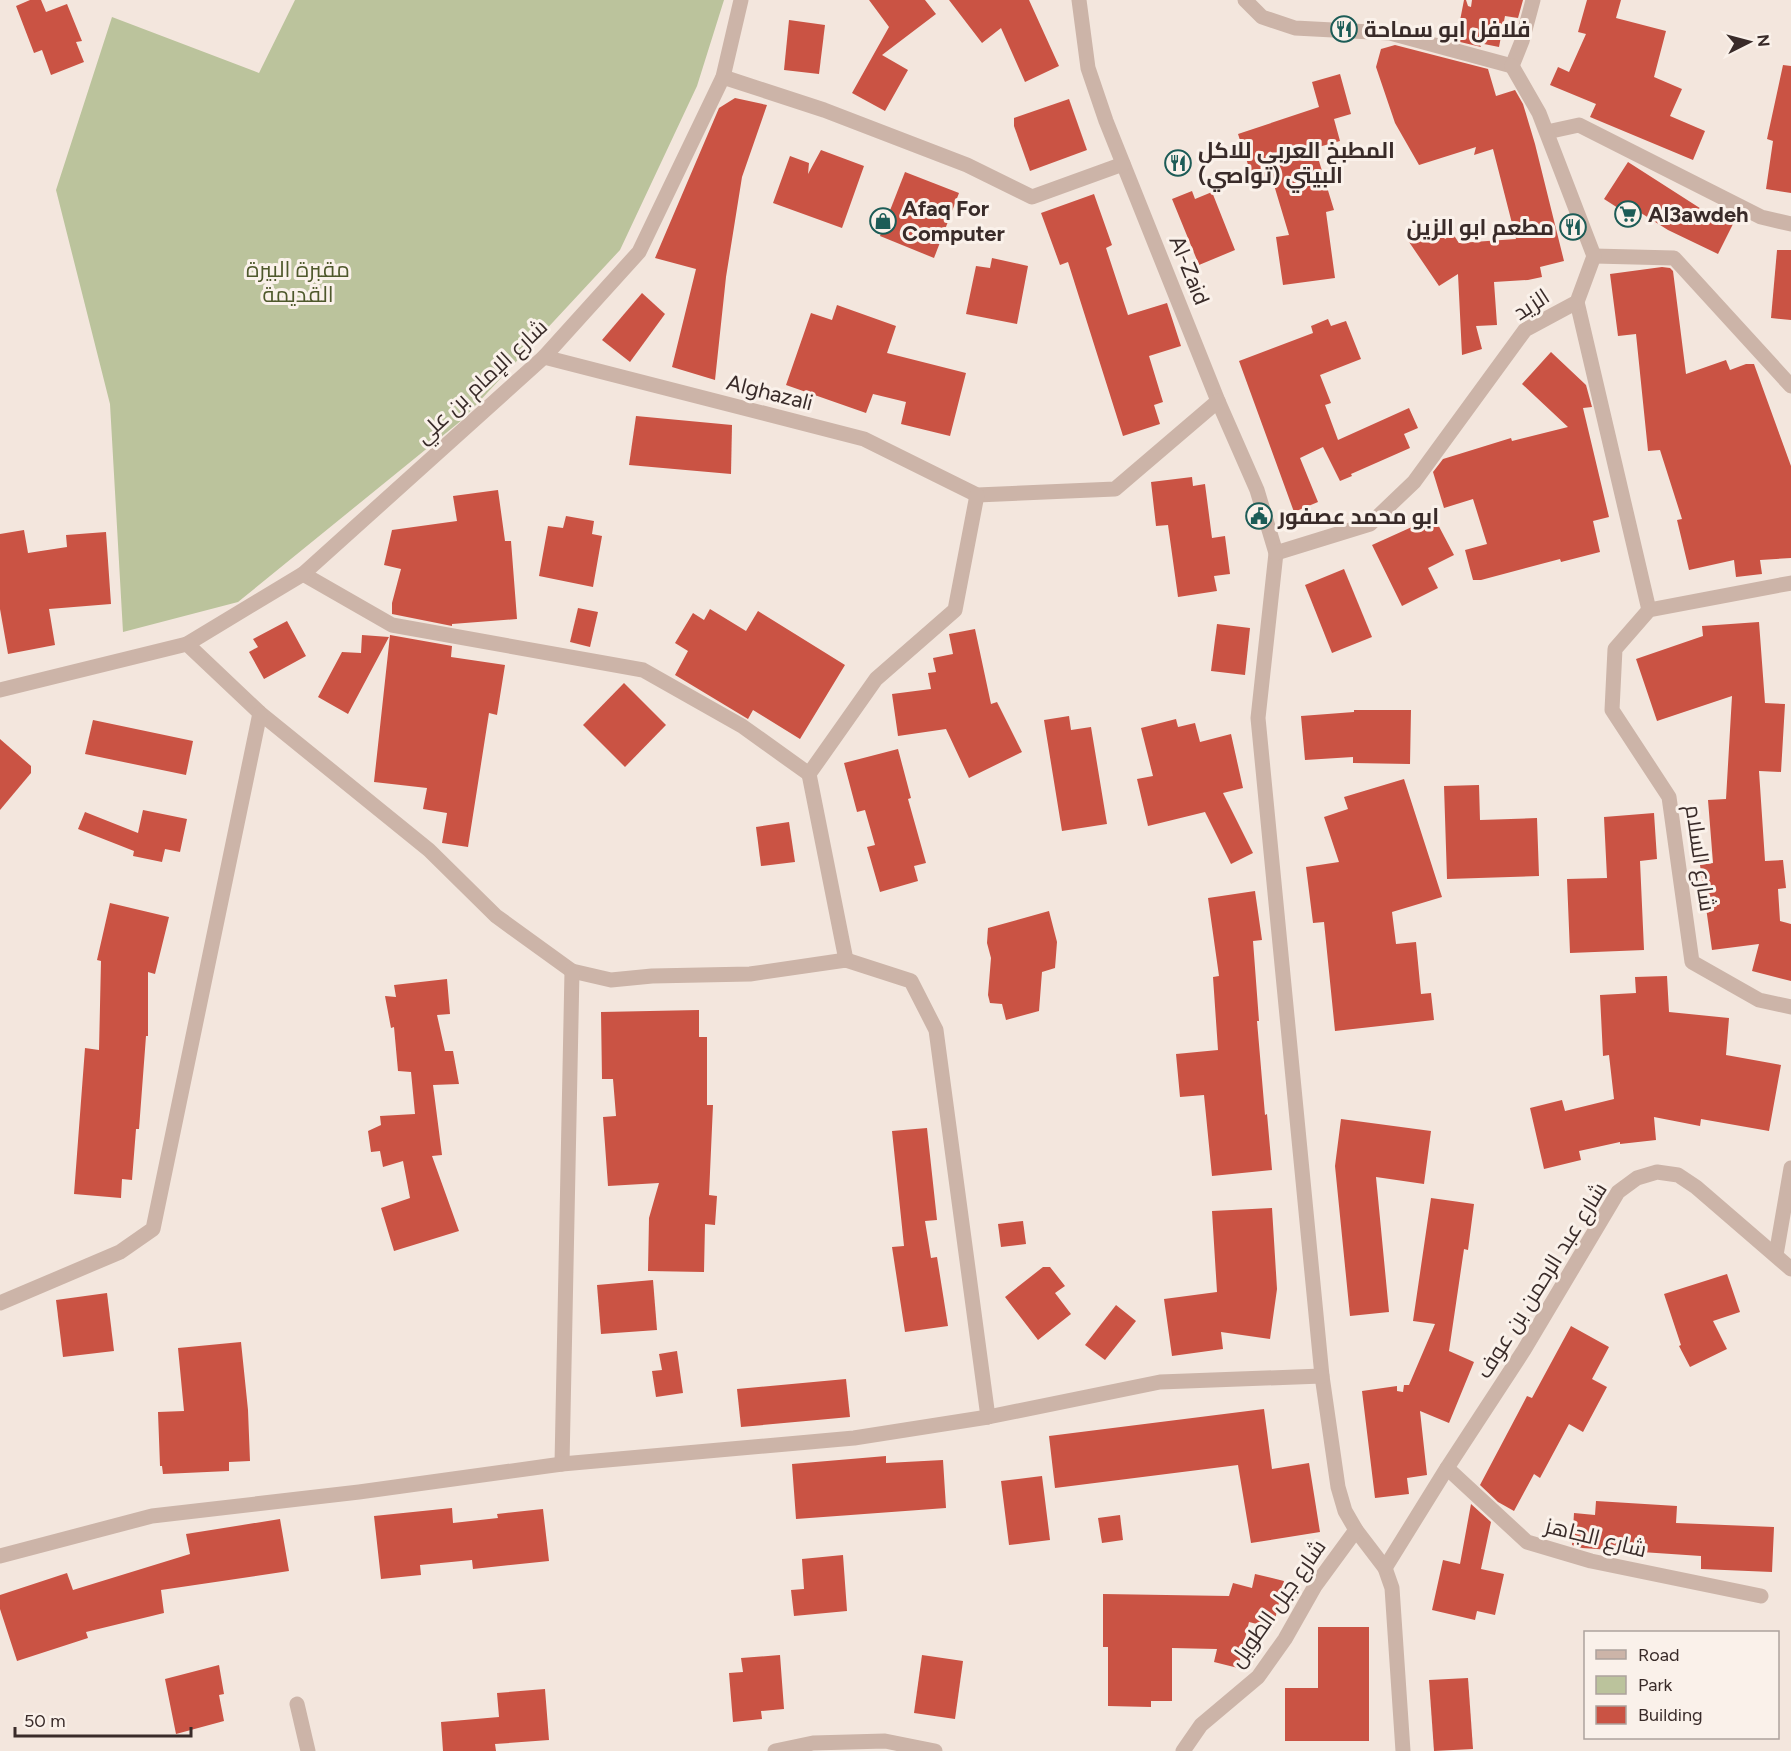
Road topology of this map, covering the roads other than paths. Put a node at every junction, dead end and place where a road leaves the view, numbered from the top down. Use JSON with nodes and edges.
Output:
{"nodes":[{"id":1,"x":741,"y":0,"type":"edge"},
{"id":2,"x":1078,"y":0,"type":"edge"},
{"id":3,"x":1245,"y":0,"type":"edge"},
{"id":4,"x":1533,"y":0,"type":"edge"},
{"id":5,"x":1512,"y":66,"type":"junction"},
{"id":6,"x":723,"y":77,"type":"junction"},
{"id":7,"x":1546,"y":132,"type":"junction"},
{"id":8,"x":1123,"y":164,"type":"junction"},
{"id":9,"x":1791,"y":224,"type":"edge"},
{"id":10,"x":1594,"y":256,"type":"junction"},
{"id":11,"x":1576,"y":302,"type":"junction"},
{"id":12,"x":544,"y":357,"type":"junction"},
{"id":13,"x":1791,"y":386,"type":"edge"},
{"id":14,"x":1218,"y":401,"type":"junction"},
{"id":15,"x":977,"y":495,"type":"junction"},
{"id":16,"x":1276,"y":552,"type":"junction"},
{"id":17,"x":303,"y":574,"type":"junction"},
{"id":18,"x":1791,"y":583,"type":"edge"},
{"id":19,"x":1648,"y":610,"type":"junction"},
{"id":20,"x":187,"y":644,"type":"junction"},
{"id":21,"x":0,"y":690,"type":"edge"},
{"id":22,"x":260,"y":712,"type":"junction"},
{"id":23,"x":809,"y":774,"type":"junction"},
{"id":24,"x":846,"y":960,"type":"junction"},
{"id":25,"x":572,"y":970,"type":"junction"},
{"id":26,"x":1791,"y":1007,"type":"edge"},
{"id":27,"x":1791,"y":1168,"type":"edge"},
{"id":28,"x":1776,"y":1256,"type":"junction"},
{"id":29,"x":1791,"y":1269,"type":"edge"},
{"id":30,"x":0,"y":1303,"type":"edge"},
{"id":31,"x":1322,"y":1376,"type":"junction"},
{"id":32,"x":988,"y":1418,"type":"junction"},
{"id":33,"x":562,"y":1464,"type":"junction"},
{"id":34,"x":1447,"y":1468,"type":"junction"},
{"id":35,"x":1356,"y":1530,"type":"junction"},
{"id":36,"x":0,"y":1556,"type":"edge"},
{"id":37,"x":1385,"y":1568,"type":"junction"},
{"id":38,"x":1761,"y":1596,"type":"dead end"},
{"id":39,"x":297,"y":1704,"type":"dead end"},
{"id":40,"x":308,"y":1751,"type":"edge"},
{"id":41,"x":775,"y":1751,"type":"edge"},
{"id":42,"x":935,"y":1751,"type":"edge"},
{"id":43,"x":1183,"y":1751,"type":"edge"},
{"id":44,"x":1403,"y":1751,"type":"edge"}],
"edges":[{"from":1,"to":6,"type":"street","name":"شارع الإمام بن علي"},
{"from":2,"to":8,"type":"street","name":"Al-Zaid"},
{"from":3,"to":5,"type":"street"},
{"from":4,"to":5,"type":"street"},
{"from":5,"to":7,"type":"street"},
{"from":6,"to":8,"type":"street"},
{"from":6,"to":12,"type":"street","name":"شارع الإمام بن علي"},
{"from":7,"to":9,"type":"street"},
{"from":7,"to":10,"type":"street"},
{"from":8,"to":14,"type":"street","name":"Al-Zaid"},
{"from":10,"to":11,"type":"street","name":"الزيد"},
{"from":10,"to":13,"type":"street"},
{"from":11,"to":16,"type":"street","name":"الزيد"},
{"from":11,"to":19,"type":"street"},
{"from":12,"to":15,"type":"street","name":"Alghazali"},
{"from":12,"to":17,"type":"street","name":"شارع الإمام بن علي"},
{"from":14,"to":15,"type":"street"},
{"from":14,"to":16,"type":"street","name":"Al-Zaid"},
{"from":15,"to":23,"type":"street"},
{"from":16,"to":31,"type":"street"},
{"from":17,"to":20,"type":"street","name":"شارع الإمام بن علي"},
{"from":17,"to":23,"type":"street"},
{"from":18,"to":19,"type":"street"},
{"from":19,"to":26,"type":"street","name":"شارع السلام"},
{"from":20,"to":21,"type":"street","name":"شارع الإمام بن علي"},
{"from":20,"to":22,"type":"street"},
{"from":22,"to":25,"type":"street"},
{"from":22,"to":30,"type":"street"},
{"from":23,"to":24,"type":"street"},
{"from":24,"to":25,"type":"street"},
{"from":24,"to":32,"type":"street"},
{"from":25,"to":33,"type":"street"},
{"from":27,"to":28,"type":"street"},
{"from":28,"to":29,"type":"street","name":"شارع عبد الرحمن بن عوف"},
{"from":28,"to":34,"type":"street","name":"شارع عبد الرحمن بن عوف"},
{"from":31,"to":32,"type":"street"},
{"from":31,"to":35,"type":"street"},
{"from":32,"to":33,"type":"street"},
{"from":33,"to":36,"type":"street"},
{"from":34,"to":37,"type":"street","name":"شارع عبد الرحمن بن عوف"},
{"from":34,"to":38,"type":"street","name":"شارع الجاهز"},
{"from":35,"to":37,"type":"street"},
{"from":35,"to":43,"type":"street","name":"شارع جبل الطويل"},
{"from":37,"to":44,"type":"street"},
{"from":39,"to":40,"type":"street"},
{"from":41,"to":42,"type":"street"}]}
